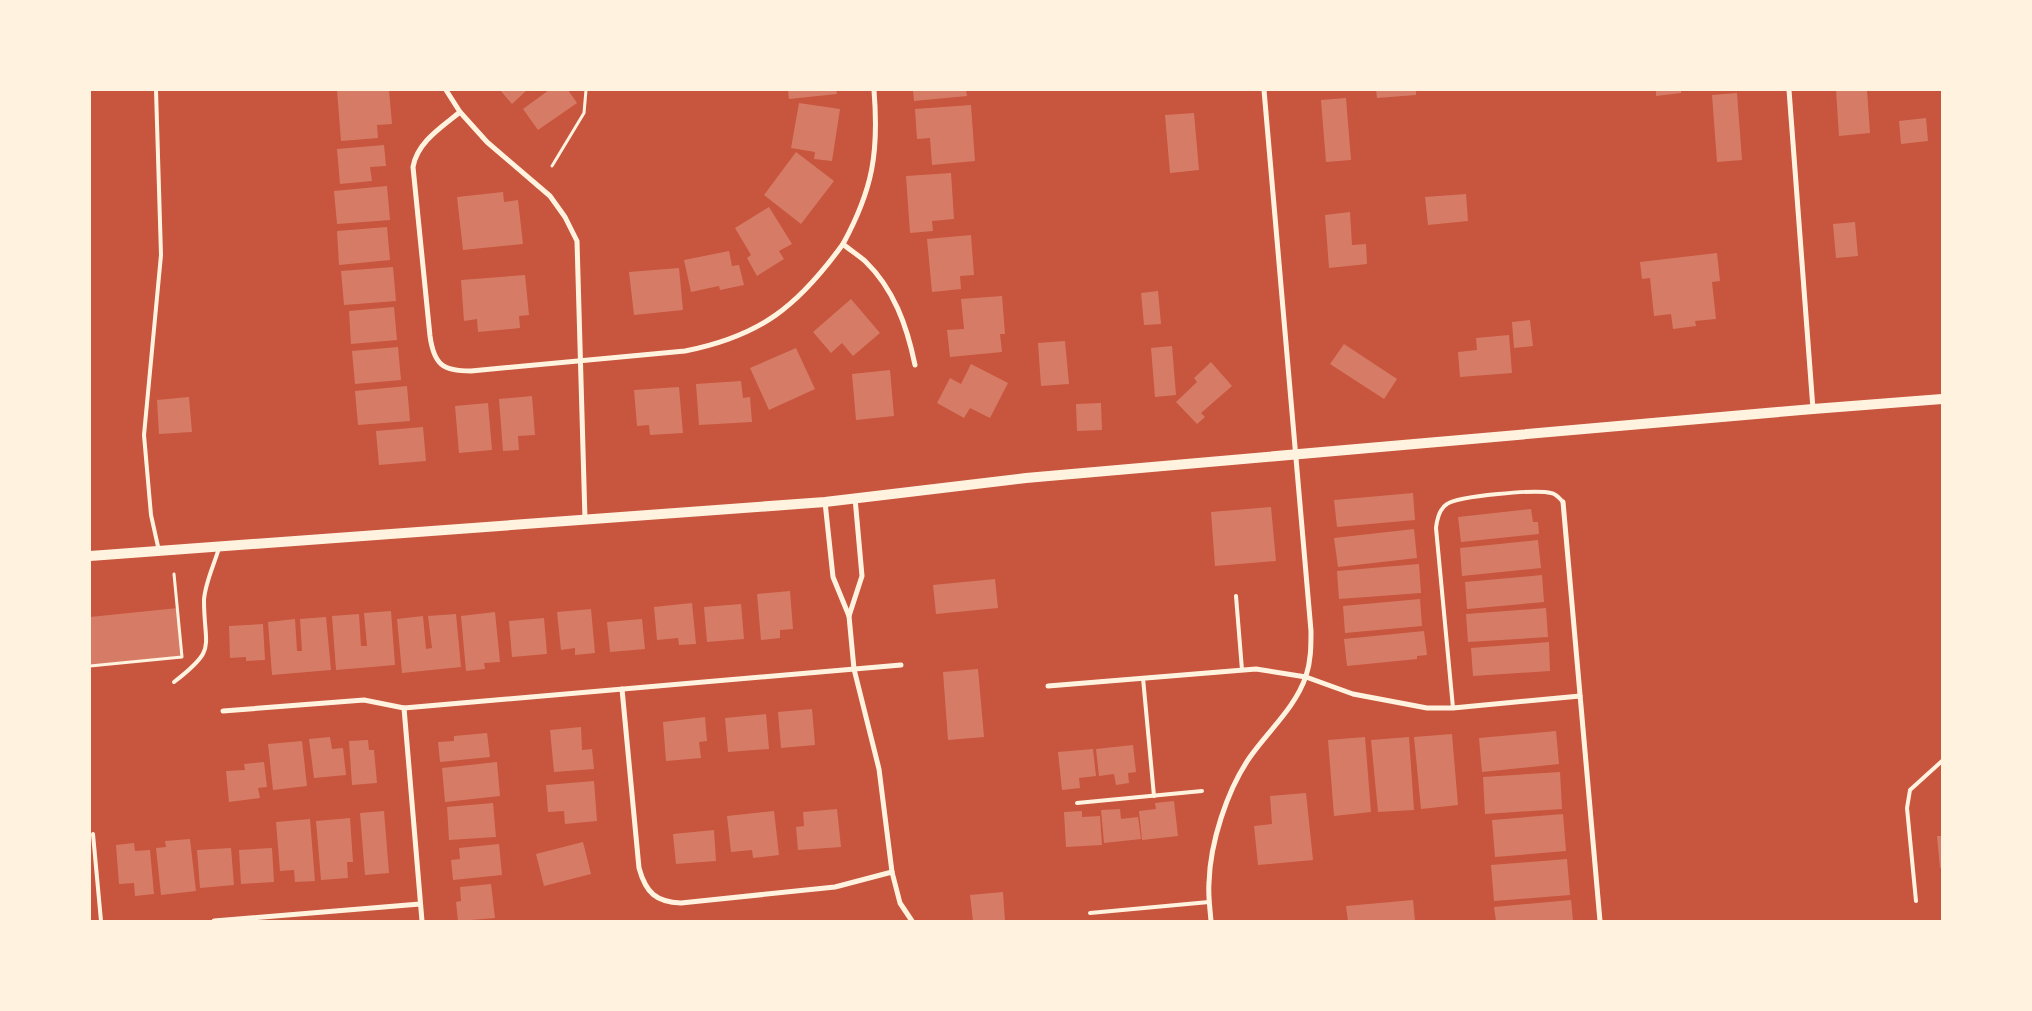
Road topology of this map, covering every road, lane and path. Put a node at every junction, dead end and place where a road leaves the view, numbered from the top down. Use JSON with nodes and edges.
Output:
{"nodes":[{"id":1,"x":156,"y":90,"type":"edge"},
{"id":2,"x":446,"y":90,"type":"edge"},
{"id":3,"x":586,"y":90,"type":"edge"},
{"id":4,"x":874,"y":90,"type":"edge"},
{"id":5,"x":1264,"y":90,"type":"edge"},
{"id":6,"x":1789,"y":90,"type":"edge"},
{"id":7,"x":460,"y":112,"type":"junction"},
{"id":8,"x":552,"y":166,"type":"dead end"},
{"id":9,"x":843,"y":244,"type":"junction"},
{"id":10,"x":580,"y":360,"type":"junction"},
{"id":11,"x":915,"y":365,"type":"dead end"},
{"id":12,"x":1942,"y":399,"type":"edge"},
{"id":13,"x":1813,"y":408,"type":"junction"},
{"id":14,"x":1296,"y":456,"type":"junction"},
{"id":15,"x":855,"y":498,"type":"junction"},
{"id":16,"x":825,"y":502,"type":"junction"},
{"id":17,"x":1563,"y":502,"type":"joint"},
{"id":18,"x":585,"y":519,"type":"junction"},
{"id":19,"x":220,"y":546,"type":"junction"},
{"id":20,"x":159,"y":551,"type":"junction"},
{"id":21,"x":90,"y":556,"type":"edge"},
{"id":22,"x":174,"y":574,"type":"dead end"},
{"id":23,"x":1236,"y":596,"type":"dead end"},
{"id":24,"x":849,"y":616,"type":"junction"},
{"id":25,"x":900,"y":664,"type":"dead end"},
{"id":26,"x":90,"y":666,"type":"edge"},
{"id":27,"x":854,"y":669,"type":"junction"},
{"id":28,"x":1242,"y":670,"type":"junction"},
{"id":29,"x":1306,"y":677,"type":"junction"},
{"id":30,"x":1143,"y":678,"type":"junction"},
{"id":31,"x":174,"y":682,"type":"dead end"},
{"id":32,"x":1048,"y":686,"type":"dead end"},
{"id":33,"x":622,"y":688,"type":"junction"},
{"id":34,"x":1580,"y":696,"type":"junction"},
{"id":35,"x":404,"y":708,"type":"junction"},
{"id":36,"x":1453,"y":708,"type":"junction"},
{"id":37,"x":223,"y":711,"type":"dead end"},
{"id":38,"x":1942,"y":761,"type":"edge"},
{"id":39,"x":1202,"y":791,"type":"dead end"},
{"id":40,"x":1154,"y":796,"type":"junction"},
{"id":41,"x":1077,"y":803,"type":"dead end"},
{"id":42,"x":93,"y":834,"type":"dead end"},
{"id":43,"x":892,"y":872,"type":"junction"},
{"id":44,"x":1916,"y":901,"type":"dead end"},
{"id":45,"x":1209,"y":902,"type":"junction"},
{"id":46,"x":420,"y":904,"type":"junction"},
{"id":47,"x":1090,"y":913,"type":"dead end"},
{"id":48,"x":101,"y":921,"type":"edge"},
{"id":49,"x":214,"y":921,"type":"edge"},
{"id":50,"x":422,"y":921,"type":"edge"},
{"id":51,"x":912,"y":921,"type":"edge"},
{"id":52,"x":1211,"y":921,"type":"edge"},
{"id":53,"x":1600,"y":921,"type":"edge"}],
"edges":[{"from":1,"to":20,"type":"lane"},
{"from":2,"to":7,"type":"street"},
{"from":3,"to":8,"type":"path"},
{"from":4,"to":9,"type":"street"},
{"from":5,"to":14,"type":"street"},
{"from":6,"to":13,"type":"street"},
{"from":7,"to":10,"type":"street"},
{"from":7,"to":10,"type":"street"},
{"from":9,"to":10,"type":"street"},
{"from":9,"to":11,"type":"street"},
{"from":10,"to":18,"type":"street"},
{"from":12,"to":13,"type":"main road"},
{"from":13,"to":14,"type":"main road"},
{"from":14,"to":15,"type":"main road"},
{"from":14,"to":29,"type":"street"},
{"from":15,"to":16,"type":"main road"},
{"from":15,"to":24,"type":"street"},
{"from":16,"to":18,"type":"main road"},
{"from":16,"to":24,"type":"street"},
{"from":17,"to":34,"type":"street"},
{"from":17,"to":36,"type":"lane"},
{"from":18,"to":19,"type":"main road"},
{"from":19,"to":20,"type":"main road"},
{"from":19,"to":31,"type":"lane"},
{"from":20,"to":21,"type":"main road"},
{"from":22,"to":26,"type":"path"},
{"from":23,"to":28,"type":"lane"},
{"from":24,"to":27,"type":"street"},
{"from":25,"to":27,"type":"street"},
{"from":27,"to":33,"type":"street"},
{"from":27,"to":43,"type":"street"},
{"from":28,"to":29,"type":"street"},
{"from":28,"to":30,"type":"street"},
{"from":29,"to":36,"type":"street"},
{"from":29,"to":45,"type":"street"},
{"from":30,"to":32,"type":"street"},
{"from":30,"to":40,"type":"lane"},
{"from":33,"to":35,"type":"street"},
{"from":33,"to":43,"type":"street"},
{"from":34,"to":36,"type":"street"},
{"from":34,"to":53,"type":"street"},
{"from":35,"to":37,"type":"street"},
{"from":35,"to":46,"type":"street"},
{"from":38,"to":44,"type":"lane"},
{"from":39,"to":40,"type":"lane"},
{"from":40,"to":41,"type":"lane"},
{"from":42,"to":48,"type":"lane"},
{"from":43,"to":51,"type":"street"},
{"from":45,"to":47,"type":"lane"},
{"from":45,"to":52,"type":"street"},
{"from":46,"to":49,"type":"street"},
{"from":46,"to":50,"type":"street"}]}
